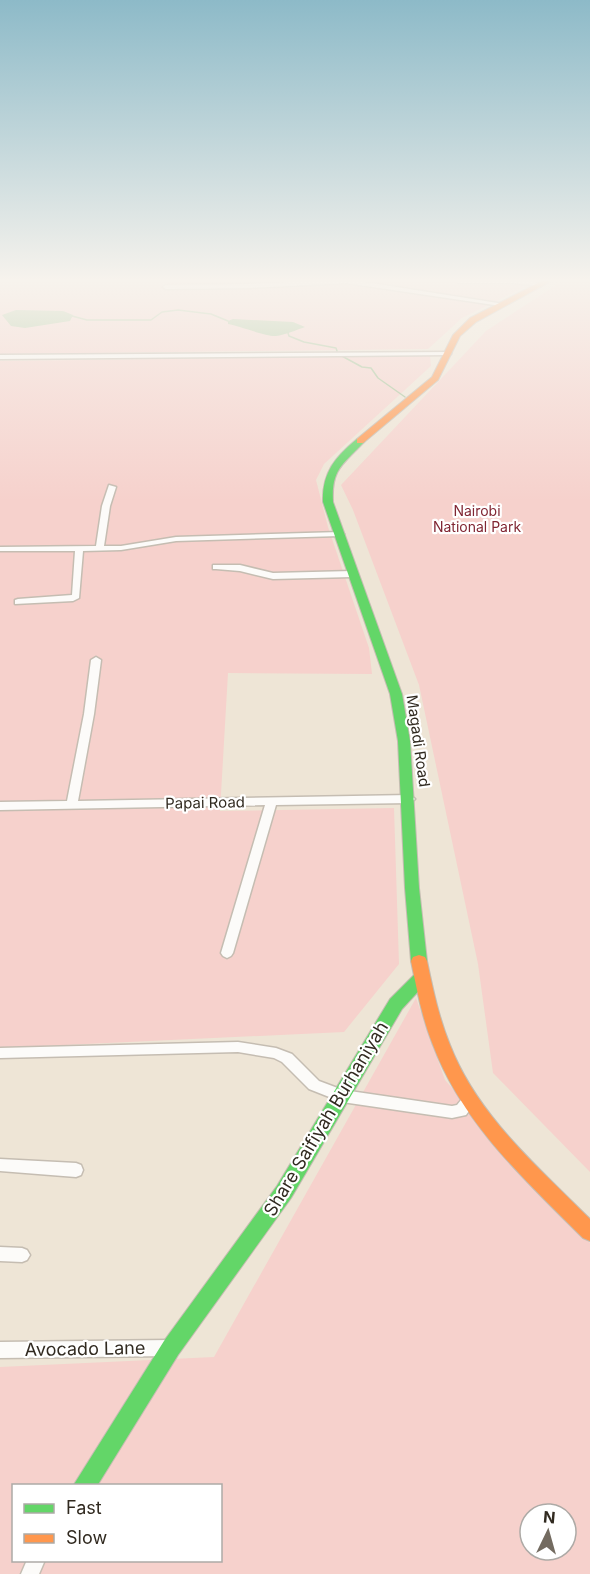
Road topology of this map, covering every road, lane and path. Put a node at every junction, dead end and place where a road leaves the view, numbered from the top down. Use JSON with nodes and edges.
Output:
{"nodes":[{"id":1,"x":323,"y":353,"type":"edge"},
{"id":2,"x":449,"y":353,"type":"edge"},
{"id":3,"x":171,"y":354,"type":"joint"},
{"id":4,"x":0,"y":357,"type":"edge"},
{"id":5,"x":112,"y":487,"type":"dead end"},
{"id":6,"x":340,"y":534,"type":"junction"},
{"id":7,"x":79,"y":548,"type":"junction"},
{"id":8,"x":100,"y":548,"type":"junction"},
{"id":9,"x":0,"y":549,"type":"edge"},
{"id":10,"x":216,"y":567,"type":"dead end"},
{"id":11,"x":352,"y":574,"type":"junction"},
{"id":12,"x":18,"y":602,"type":"dead end"},
{"id":13,"x":96,"y":660,"type":"dead end"},
{"id":14,"x":410,"y":799,"type":"junction"},
{"id":15,"x":272,"y":801,"type":"junction"},
{"id":16,"x":72,"y":805,"type":"junction"},
{"id":17,"x":0,"y":806,"type":"edge"},
{"id":18,"x":227,"y":953,"type":"dead end"},
{"id":19,"x":420,"y":980,"type":"junction"},
{"id":20,"x":0,"y":1053,"type":"edge"},
{"id":21,"x":342,"y":1096,"type":"junction"},
{"id":22,"x":469,"y":1101,"type":"junction"},
{"id":23,"x":0,"y":1165,"type":"edge"},
{"id":24,"x":76,"y":1170,"type":"dead end"},
{"id":25,"x":590,"y":1232,"type":"edge"},
{"id":26,"x":0,"y":1254,"type":"edge"},
{"id":27,"x":22,"y":1255,"type":"dead end"},
{"id":28,"x":171,"y":1348,"type":"junction"},
{"id":29,"x":0,"y":1350,"type":"edge"},
{"id":30,"x":85,"y":1484,"type":"edge"}],
"edges":[{"from":1,"to":3,"type":"street"},
{"from":2,"to":6,"type":"main road","name":"Magadi Road"},
{"from":3,"to":4,"type":"street"},
{"from":5,"to":8,"type":"street"},
{"from":6,"to":8,"type":"street"},
{"from":6,"to":11,"type":"main road","name":"Magadi Road"},
{"from":7,"to":8,"type":"street"},
{"from":7,"to":9,"type":"street"},
{"from":7,"to":12,"type":"street"},
{"from":10,"to":11,"type":"street"},
{"from":11,"to":14,"type":"main road","name":"Magadi Road"},
{"from":13,"to":16,"type":"street"},
{"from":14,"to":15,"type":"street","name":"Papai Road"},
{"from":14,"to":19,"type":"main road","name":"Magadi Road"},
{"from":15,"to":16,"type":"street","name":"Papai Road"},
{"from":15,"to":18,"type":"street"},
{"from":16,"to":17,"type":"street","name":"Papai Road"},
{"from":19,"to":21,"type":"main road","name":"Share Saifiyah Burhaniyah"},
{"from":19,"to":22,"type":"main road","name":"Magadi Road"},
{"from":20,"to":21,"type":"street"},
{"from":21,"to":22,"type":"street"},
{"from":21,"to":28,"type":"main road","name":"Share Saifiyah Burhaniyah"},
{"from":22,"to":25,"type":"main road","name":"Magadi Road"},
{"from":23,"to":24,"type":"street"},
{"from":26,"to":27,"type":"street"},
{"from":28,"to":29,"type":"street","name":"Avocado Lane"},
{"from":28,"to":30,"type":"main road","name":"Share Saifiyah Burhaniyah"}]}
